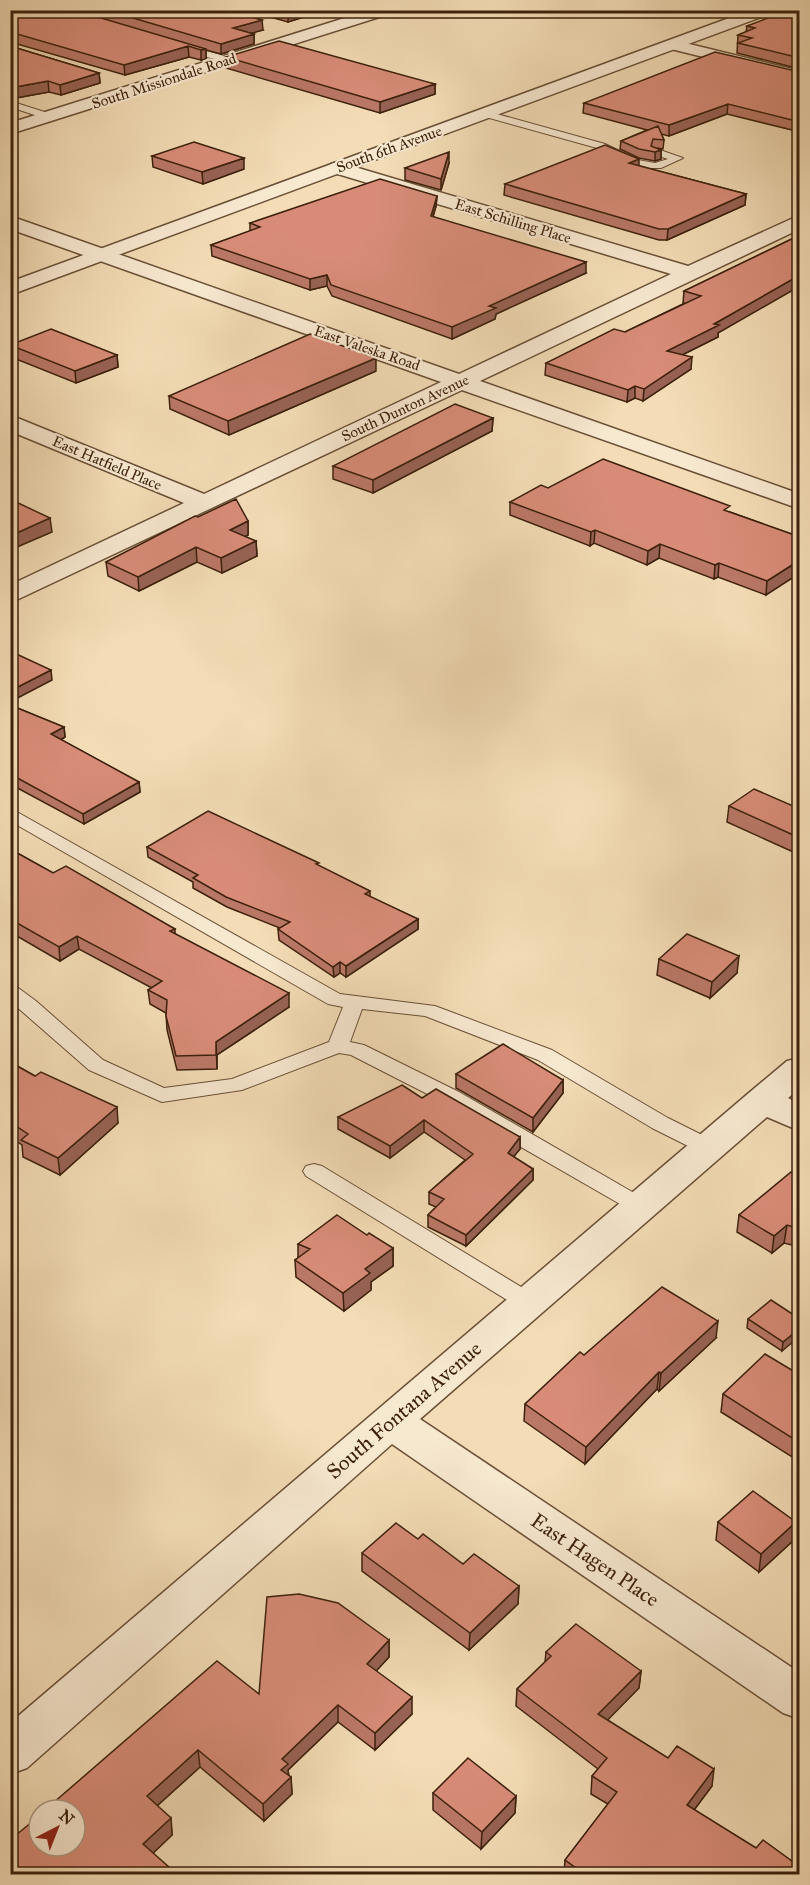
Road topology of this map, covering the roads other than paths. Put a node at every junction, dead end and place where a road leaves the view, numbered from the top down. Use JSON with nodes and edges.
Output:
{"nodes":[{"id":1,"x":387,"y":10,"type":"edge"},
{"id":2,"x":767,"y":10,"type":"edge"},
{"id":3,"x":273,"y":26,"type":"dead end"},
{"id":4,"x":308,"y":36,"type":"junction"},
{"id":5,"x":172,"y":45,"type":"edge"},
{"id":6,"x":673,"y":45,"type":"junction"},
{"id":7,"x":228,"y":60,"type":"junction"},
{"id":8,"x":800,"y":76,"type":"edge"},
{"id":9,"x":108,"y":78,"type":"edge"},
{"id":10,"x":141,"y":88,"type":"junction"},
{"id":11,"x":10,"y":104,"type":"edge"},
{"id":12,"x":486,"y":114,"type":"junction"},
{"id":13,"x":50,"y":117,"type":"junction"},
{"id":14,"x":10,"y":129,"type":"edge"},
{"id":15,"x":657,"y":152,"type":"edge"},
{"id":16,"x":338,"y":168,"type":"junction"},
{"id":17,"x":800,"y":221,"type":"edge"},
{"id":18,"x":10,"y":222,"type":"edge"},
{"id":19,"x":103,"y":255,"type":"junction"},
{"id":20,"x":688,"y":273,"type":"junction"},
{"id":21,"x":10,"y":289,"type":"edge"},
{"id":22,"x":461,"y":382,"type":"junction"},
{"id":23,"x":10,"y":422,"type":"edge"},
{"id":24,"x":800,"y":502,"type":"edge"},
{"id":25,"x":204,"y":503,"type":"junction"},
{"id":26,"x":10,"y":595,"type":"edge"},
{"id":27,"x":10,"y":813,"type":"edge"},
{"id":28,"x":10,"y":991,"type":"edge"},
{"id":29,"x":355,"y":1002,"type":"junction"},
{"id":30,"x":338,"y":1047,"type":"junction"},
{"id":31,"x":800,"y":1069,"type":"edge"},
{"id":32,"x":763,"y":1100,"type":"junction"},
{"id":33,"x":800,"y":1119,"type":"edge"},
{"id":34,"x":708,"y":1147,"type":"junction"},
{"id":35,"x":314,"y":1171,"type":"dead end"},
{"id":36,"x":640,"y":1206,"type":"junction"},
{"id":37,"x":528,"y":1302,"type":"junction"},
{"id":38,"x":390,"y":1420,"type":"junction"},
{"id":39,"x":800,"y":1699,"type":"edge"},
{"id":40,"x":10,"y":1753,"type":"edge"}],
"edges":[{"from":1,"to":4,"type":"street","name":"South Missiondale Road"},
{"from":2,"to":6,"type":"street","name":"South 6th Avenue"},
{"from":3,"to":4,"type":"street"},
{"from":4,"to":7,"type":"street","name":"South Missiondale Road"},
{"from":5,"to":7,"type":"lane"},
{"from":6,"to":8,"type":"street"},
{"from":6,"to":12,"type":"street","name":"South 6th Avenue"},
{"from":7,"to":10,"type":"street","name":"South Missiondale Road"},
{"from":9,"to":10,"type":"street"},
{"from":10,"to":13,"type":"street","name":"South Missiondale Road"},
{"from":11,"to":13,"type":"lane"},
{"from":12,"to":15,"type":"lane"},
{"from":12,"to":16,"type":"street","name":"South 6th Avenue"},
{"from":13,"to":14,"type":"street","name":"South Missiondale Road"},
{"from":16,"to":19,"type":"street","name":"South 6th Avenue"},
{"from":16,"to":20,"type":"street","name":"East Schilling Place"},
{"from":17,"to":20,"type":"street","name":"South Dunton Avenue"},
{"from":18,"to":19,"type":"street","name":"East Valeska Road"},
{"from":19,"to":21,"type":"street","name":"South 6th Avenue"},
{"from":19,"to":22,"type":"street","name":"East Valeska Road"},
{"from":20,"to":22,"type":"street","name":"South Dunton Avenue"},
{"from":22,"to":24,"type":"street","name":"East Valeska Road"},
{"from":22,"to":25,"type":"street","name":"South Dunton Avenue"},
{"from":23,"to":25,"type":"street","name":"East Hatfield Place"},
{"from":25,"to":26,"type":"street","name":"South Dunton Avenue"},
{"from":27,"to":29,"type":"lane"},
{"from":28,"to":30,"type":"lane"},
{"from":29,"to":30,"type":"lane"},
{"from":29,"to":34,"type":"lane"},
{"from":30,"to":36,"type":"lane"},
{"from":31,"to":32,"type":"street","name":"South Fontana Avenue"},
{"from":32,"to":33,"type":"street"},
{"from":32,"to":34,"type":"street","name":"South Fontana Avenue"},
{"from":34,"to":36,"type":"street","name":"South Fontana Avenue"},
{"from":35,"to":37,"type":"lane"},
{"from":36,"to":37,"type":"street","name":"South Fontana Avenue"},
{"from":37,"to":38,"type":"street","name":"South Fontana Avenue"},
{"from":38,"to":39,"type":"street","name":"East Hagen Place"},
{"from":38,"to":40,"type":"street","name":"South Fontana Avenue"}]}
